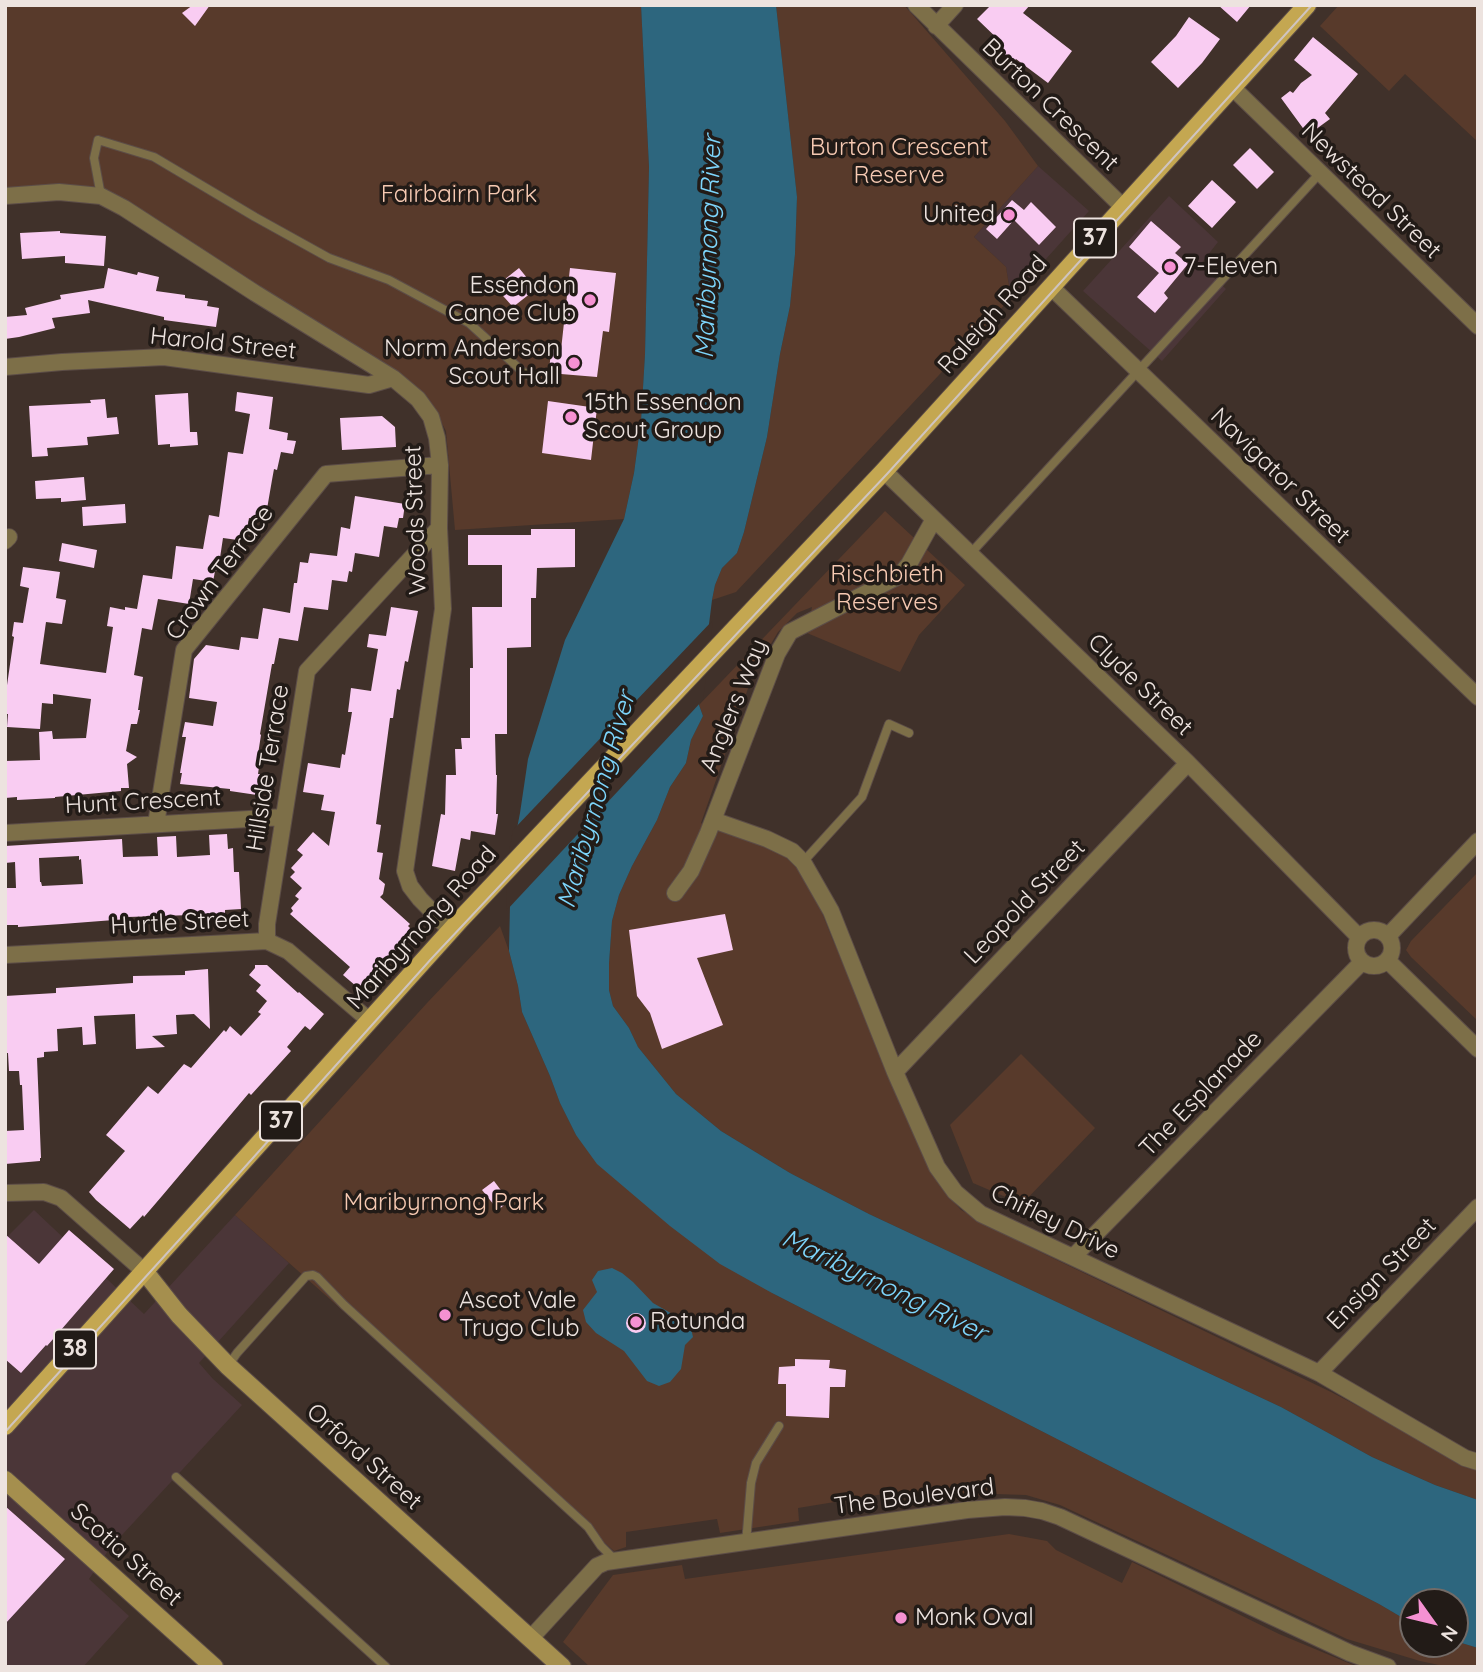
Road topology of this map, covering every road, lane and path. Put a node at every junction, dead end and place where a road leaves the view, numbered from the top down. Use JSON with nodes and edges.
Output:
{"nodes":[{"id":1,"x":916,"y":5,"type":"edge"},
{"id":2,"x":955,"y":5,"type":"edge"},
{"id":3,"x":1307,"y":5,"type":"edge"},
{"id":4,"x":936,"y":26,"type":"junction"},
{"id":5,"x":1233,"y":88,"type":"junction"},
{"id":6,"x":1320,"y":173,"type":"junction"},
{"id":7,"x":5,"y":196,"type":"edge"},
{"id":8,"x":101,"y":196,"type":"junction"},
{"id":9,"x":1124,"y":208,"type":"junction"},
{"id":10,"x":1051,"y":287,"type":"junction"},
{"id":11,"x":1478,"y":326,"type":"edge"},
{"id":12,"x":5,"y":367,"type":"edge"},
{"id":13,"x":1139,"y":372,"type":"junction"},
{"id":14,"x":393,"y":378,"type":"junction"},
{"id":15,"x":537,"y":381,"type":"dead end"},
{"id":16,"x":440,"y":465,"type":"junction"},
{"id":17,"x":884,"y":471,"type":"junction"},
{"id":18,"x":934,"y":519,"type":"junction"},
{"id":19,"x":439,"y":528,"type":"junction"},
{"id":20,"x":970,"y":554,"type":"junction"},
{"id":21,"x":1478,"y":697,"type":"edge"},
{"id":22,"x":909,"y":733,"type":"dead end"},
{"id":23,"x":1188,"y":763,"type":"junction"},
{"id":24,"x":284,"y":817,"type":"junction"},
{"id":25,"x":713,"y":820,"type":"junction"},
{"id":26,"x":156,"y":824,"type":"junction"},
{"id":27,"x":5,"y":833,"type":"edge"},
{"id":28,"x":1478,"y":841,"type":"edge"},
{"id":29,"x":803,"y":862,"type":"junction"},
{"id":30,"x":675,"y":893,"type":"dead end"},
{"id":31,"x":451,"y":931,"type":"junction"},
{"id":32,"x":1388,"y":936,"type":"junction"},
{"id":33,"x":1359,"y":937,"type":"junction"},
{"id":34,"x":267,"y":941,"type":"junction"},
{"id":35,"x":5,"y":955,"type":"edge"},
{"id":36,"x":1387,"y":960,"type":"junction"},
{"id":37,"x":1362,"y":962,"type":"junction"},
{"id":38,"x":370,"y":1021,"type":"junction"},
{"id":39,"x":1478,"y":1049,"type":"edge"},
{"id":40,"x":895,"y":1072,"type":"junction"},
{"id":41,"x":5,"y":1193,"type":"edge"},
{"id":42,"x":1478,"y":1208,"type":"edge"},
{"id":43,"x":1073,"y":1257,"type":"junction"},
{"id":44,"x":145,"y":1272,"type":"junction"},
{"id":45,"x":228,"y":1366,"type":"junction"},
{"id":46,"x":1319,"y":1373,"type":"junction"},
{"id":47,"x":5,"y":1426,"type":"edge"},
{"id":48,"x":779,"y":1426,"type":"dead end"},
{"id":49,"x":1478,"y":1462,"type":"edge"},
{"id":50,"x":176,"y":1477,"type":"dead end"},
{"id":51,"x":5,"y":1480,"type":"edge"},
{"id":52,"x":746,"y":1543,"type":"junction"},
{"id":53,"x":616,"y":1561,"type":"junction"},
{"id":54,"x":530,"y":1639,"type":"junction"},
{"id":55,"x":214,"y":1667,"type":"edge"},
{"id":56,"x":386,"y":1667,"type":"edge"},
{"id":57,"x":562,"y":1667,"type":"edge"},
{"id":58,"x":1388,"y":1667,"type":"edge"}],
"edges":[{"from":1,"to":4,"type":"street","name":"Burton Crescent"},
{"from":2,"to":4,"type":"street"},
{"from":3,"to":5,"type":"main road","name":"Raleigh Road","number":"37"},
{"from":4,"to":9,"type":"street","name":"Burton Crescent"},
{"from":5,"to":6,"type":"street","name":"Newstead Street"},
{"from":5,"to":9,"type":"main road","name":"Raleigh Road","number":"37"},
{"from":6,"to":11,"type":"street","name":"Newstead Street"},
{"from":6,"to":13,"type":"lane"},
{"from":7,"to":8,"type":"street","name":"Woods Street"},
{"from":8,"to":14,"type":"street","name":"Woods Street"},
{"from":8,"to":15,"type":"lane"},
{"from":9,"to":10,"type":"main road","name":"Raleigh Road","number":"37"},
{"from":10,"to":13,"type":"street","name":"Navigator Street"},
{"from":10,"to":17,"type":"main road","name":"Raleigh Road","number":"37"},
{"from":12,"to":14,"type":"street","name":"Harold Street"},
{"from":13,"to":20,"type":"lane"},
{"from":13,"to":21,"type":"street","name":"Navigator Street"},
{"from":14,"to":16,"type":"street","name":"Woods Street"},
{"from":16,"to":19,"type":"street","name":"Woods Street"},
{"from":16,"to":26,"type":"street","name":"Crown Terrace"},
{"from":17,"to":18,"type":"street","name":"Clyde Street"},
{"from":17,"to":31,"type":"main road","name":"Maribyrnong Road","number":"37"},
{"from":18,"to":20,"type":"street","name":"Clyde Street"},
{"from":18,"to":25,"type":"street","name":"Anglers Way"},
{"from":19,"to":24,"type":"street","name":"Hillside Terrace"},
{"from":19,"to":31,"type":"street","name":"Woods Street"},
{"from":20,"to":23,"type":"street","name":"Clyde Street"},
{"from":22,"to":29,"type":"lane"},
{"from":23,"to":33,"type":"street","name":"Clyde Street"},
{"from":23,"to":40,"type":"street","name":"Leopold Street"},
{"from":24,"to":26,"type":"street","name":"Hunt Crescent"},
{"from":24,"to":34,"type":"street","name":"Hillside Terrace"},
{"from":25,"to":29,"type":"street","name":"Chifley Drive"},
{"from":25,"to":30,"type":"street","name":"Anglers Way"},
{"from":26,"to":27,"type":"street","name":"Hunt Crescent"},
{"from":28,"to":32,"type":"street"},
{"from":29,"to":40,"type":"street","name":"Chifley Drive"},
{"from":31,"to":38,"type":"main road","name":"Maribyrnong Road","number":"37"},
{"from":32,"to":33,"type":"street"},
{"from":32,"to":36,"type":"street"},
{"from":33,"to":37,"type":"street"},
{"from":34,"to":35,"type":"street","name":"Hurtle Street"},
{"from":34,"to":38,"type":"street","name":"Hurtle Street"},
{"from":36,"to":37,"type":"street"},
{"from":36,"to":39,"type":"street"},
{"from":37,"to":43,"type":"street","name":"The Esplanade"},
{"from":38,"to":44,"type":"main road","name":"Maribyrnong Road","number":"37"},
{"from":40,"to":43,"type":"street","name":"Chifley Drive"},
{"from":41,"to":44,"type":"street"},
{"from":42,"to":46,"type":"street","name":"Ensign Street"},
{"from":43,"to":46,"type":"street","name":"Chifley Drive"},
{"from":44,"to":45,"type":"main road","name":"Orford Street"},
{"from":44,"to":47,"type":"main road","name":"Maribyrnong Road","number":"38"},
{"from":45,"to":53,"type":"lane"},
{"from":45,"to":54,"type":"main road","name":"Orford Street"},
{"from":46,"to":49,"type":"street","name":"Chifley Drive"},
{"from":48,"to":52,"type":"lane"},
{"from":50,"to":56,"type":"lane"},
{"from":51,"to":55,"type":"main road","name":"Scotia Street"},
{"from":52,"to":53,"type":"street","name":"The Boulevard"},
{"from":52,"to":58,"type":"street","name":"The Boulevard"},
{"from":53,"to":54,"type":"street","name":"The Boulevard"},
{"from":54,"to":57,"type":"main road","name":"Orford Street"}]}
